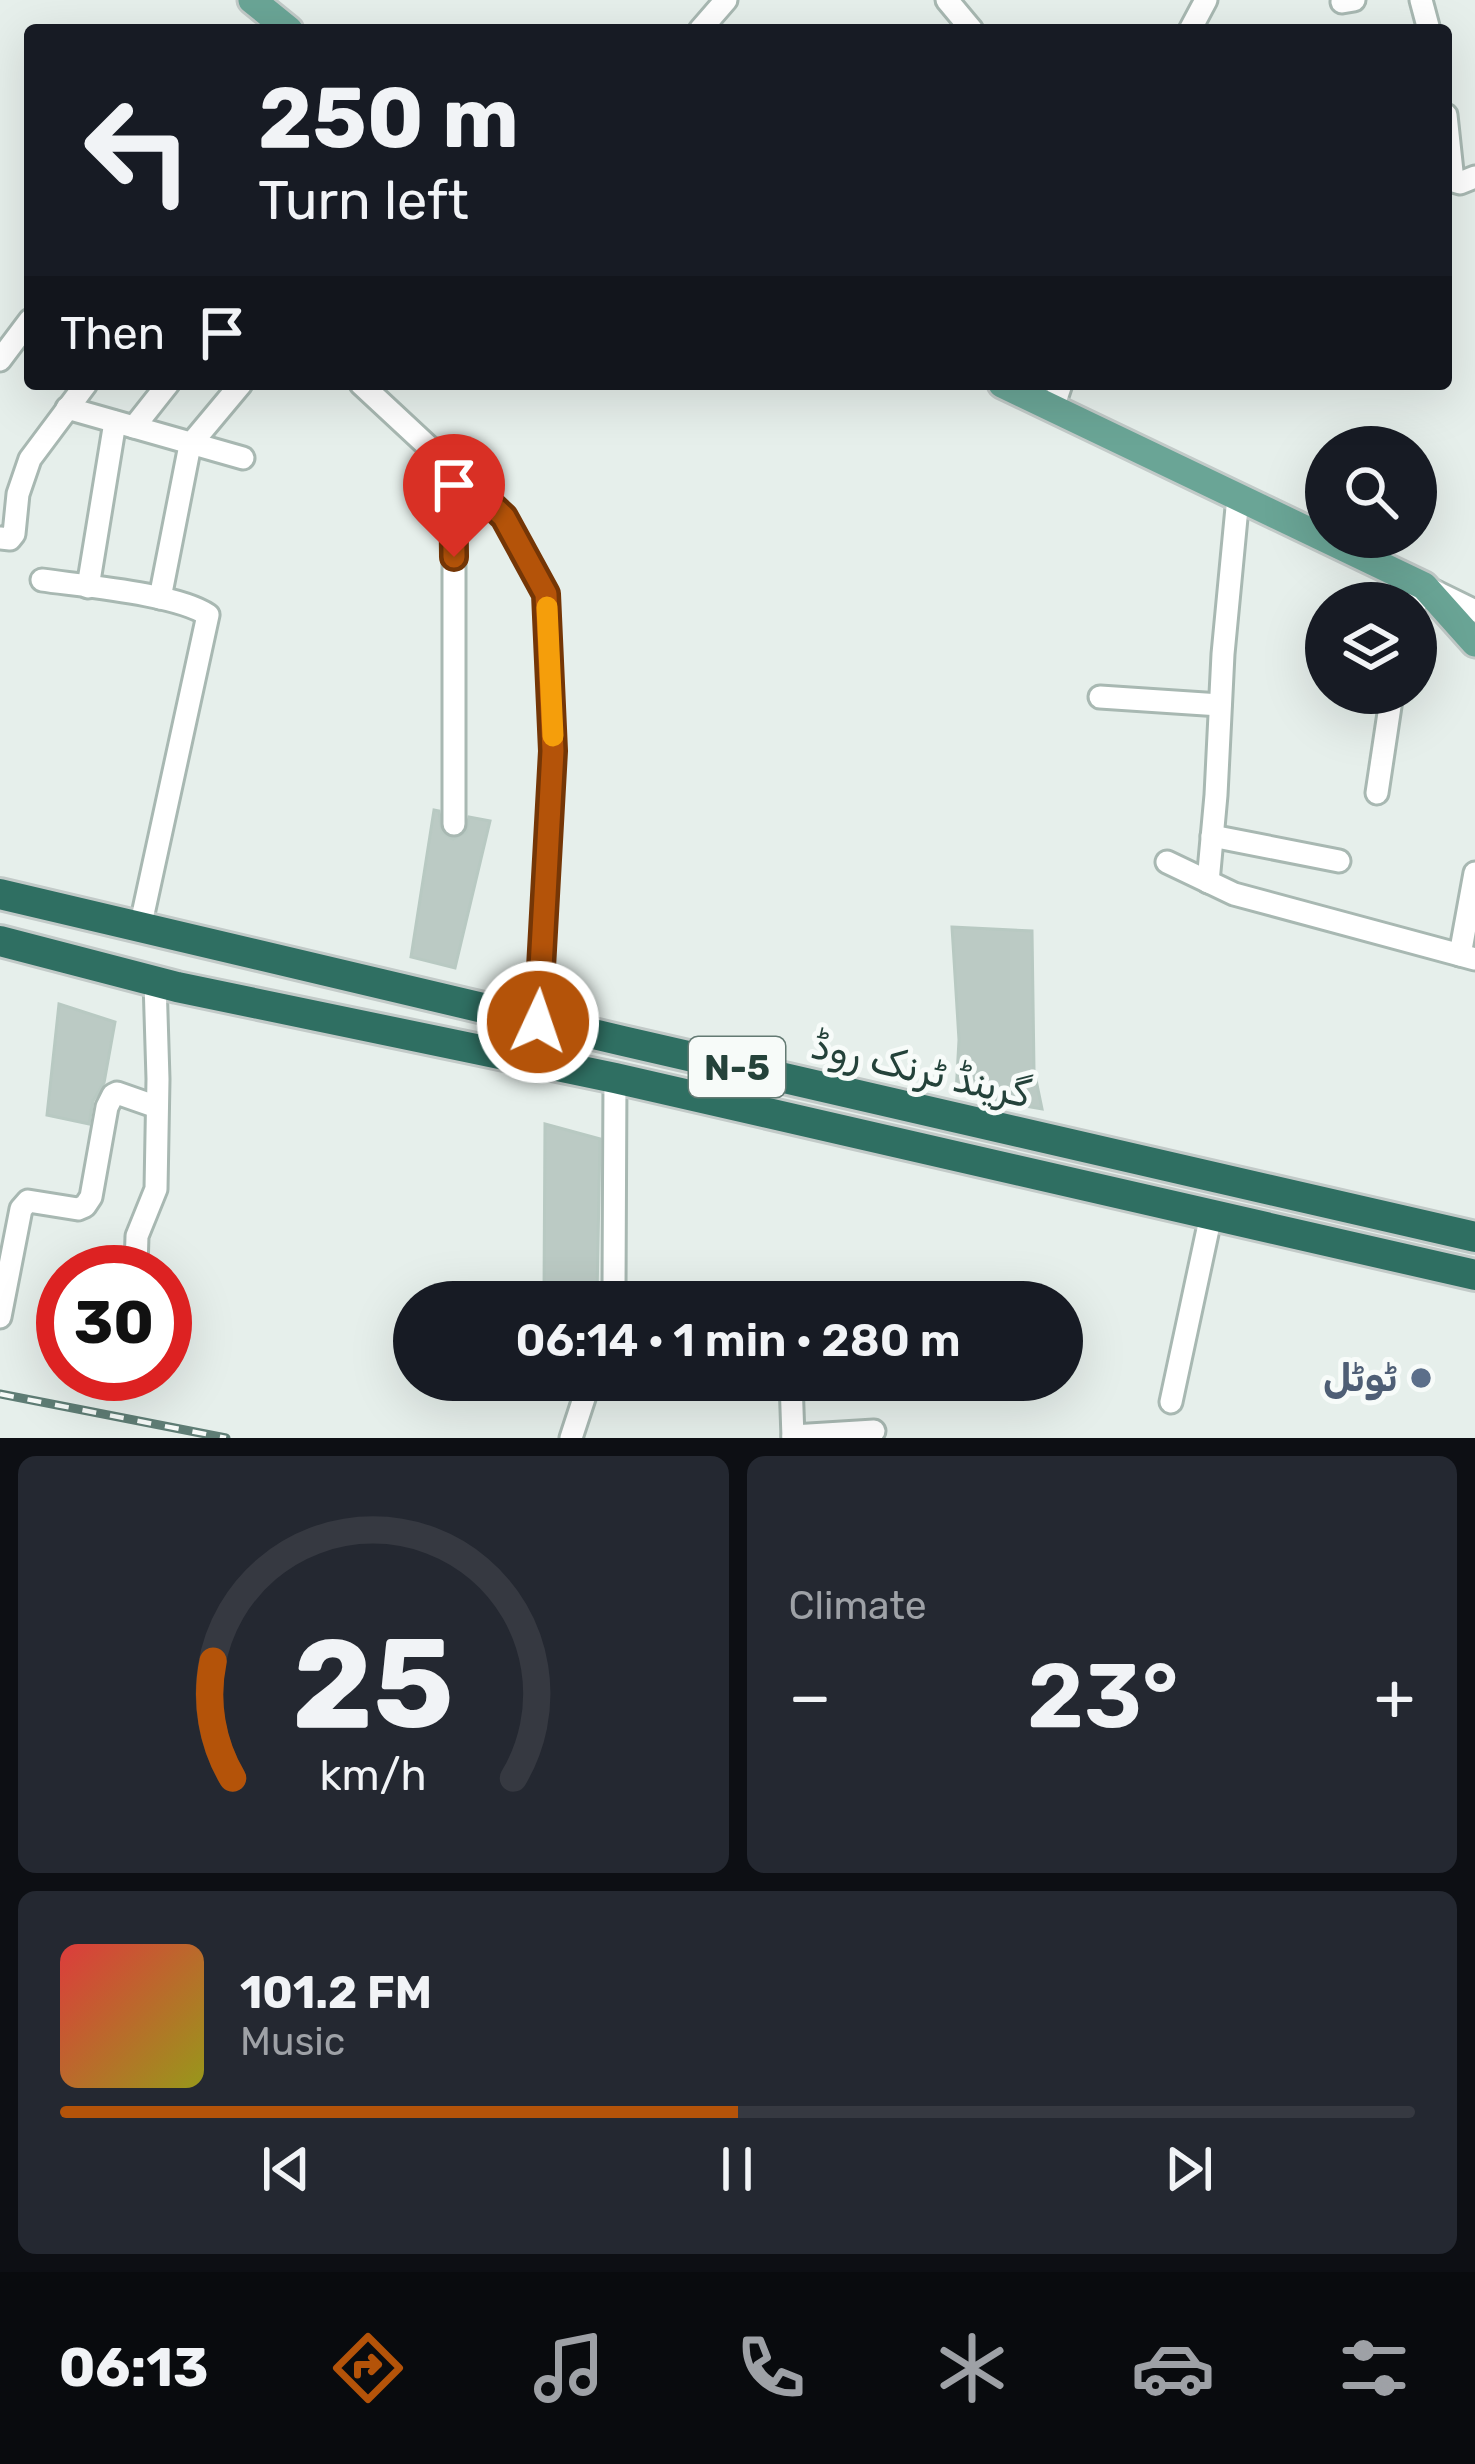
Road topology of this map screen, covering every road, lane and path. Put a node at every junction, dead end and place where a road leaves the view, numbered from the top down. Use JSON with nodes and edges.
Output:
{"nodes":[{"id":1,"x":726,"y":0,"type":"edge"},
{"id":2,"x":947,"y":0,"type":"edge"},
{"id":3,"x":705,"y":24,"type":"edge"},
{"id":4,"x":967,"y":24,"type":"edge"},
{"id":5,"x":1452,"y":172,"type":"edge"},
{"id":6,"x":1475,"y":177,"type":"edge"},
{"id":7,"x":24,"y":328,"type":"edge"},
{"id":8,"x":0,"y":359,"type":"edge"},
{"id":9,"x":81,"y":390,"type":"edge"},
{"id":10,"x":161,"y":390,"type":"edge"},
{"id":11,"x":236,"y":390,"type":"edge"},
{"id":12,"x":368,"y":390,"type":"edge"},
{"id":13,"x":1057,"y":396,"type":"edge"},
{"id":14,"x":67,"y":408,"type":"junction"},
{"id":15,"x":124,"y":424,"type":"junction"},
{"id":16,"x":190,"y":445,"type":"junction"},
{"id":17,"x":243,"y":458,"type":"dead end"},
{"id":18,"x":466,"y":481,"type":"junction"},
{"id":19,"x":1238,"y":497,"type":"junction"},
{"id":20,"x":0,"y":538,"type":"edge"},
{"id":21,"x":42,"y":580,"type":"dead end"},
{"id":22,"x":1397,"y":582,"type":"edge"},
{"id":23,"x":88,"y":587,"type":"junction"},
{"id":24,"x":160,"y":598,"type":"junction"},
{"id":25,"x":1437,"y":599,"type":"edge"},
{"id":26,"x":1437,"y":609,"type":"edge"},
{"id":27,"x":1475,"y":611,"type":"edge"},
{"id":28,"x":1475,"y":643,"type":"edge"},
{"id":29,"x":1100,"y":697,"type":"dead end"},
{"id":30,"x":1220,"y":705,"type":"junction"},
{"id":31,"x":1389,"y":714,"type":"edge"},
{"id":32,"x":1377,"y":794,"type":"dead end"},
{"id":33,"x":454,"y":824,"type":"dead end"},
{"id":34,"x":1212,"y":836,"type":"junction"},
{"id":35,"x":1339,"y":861,"type":"dead end"},
{"id":36,"x":1167,"y":862,"type":"dead end"},
{"id":37,"x":1475,"y":873,"type":"edge"},
{"id":38,"x":1208,"y":882,"type":"junction"},
{"id":39,"x":0,"y":894,"type":"edge"},
{"id":40,"x":140,"y":928,"type":"junction"},
{"id":41,"x":0,"y":941,"type":"edge"},
{"id":42,"x":1468,"y":957,"type":"edge"},
{"id":43,"x":155,"y":981,"type":"junction"},
{"id":44,"x":538,"y":1022,"type":"junction"},
{"id":45,"x":623,"y":1041,"type":"junction"},
{"id":46,"x":615,"y":1078,"type":"junction"},
{"id":47,"x":158,"y":1107,"type":"junction"},
{"id":48,"x":1211,"y":1215,"type":"junction"},
{"id":49,"x":8,"y":1234,"type":"edge"},
{"id":50,"x":1475,"y":1237,"type":"edge"},
{"id":51,"x":137,"y":1245,"type":"edge"},
{"id":52,"x":1475,"y":1275,"type":"edge"},
{"id":53,"x":614,"y":1281,"type":"edge"},
{"id":54,"x":0,"y":1317,"type":"edge"},
{"id":55,"x":583,"y":1401,"type":"edge"},
{"id":56,"x":792,"y":1401,"type":"edge"},
{"id":57,"x":1171,"y":1402,"type":"dead end"},
{"id":58,"x":874,"y":1431,"type":"dead end"},
{"id":59,"x":793,"y":1437,"type":"edge"},
{"id":60,"x":571,"y":1438,"type":"edge"}],
"edges":[{"from":1,"to":3,"type":"street"},
{"from":2,"to":4,"type":"street"},
{"from":5,"to":6,"type":"street"},
{"from":7,"to":8,"type":"street"},
{"from":9,"to":14,"type":"street"},
{"from":10,"to":15,"type":"street"},
{"from":11,"to":16,"type":"street"},
{"from":12,"to":18,"type":"street"},
{"from":13,"to":19,"type":"main road"},
{"from":14,"to":15,"type":"street"},
{"from":14,"to":20,"type":"street"},
{"from":15,"to":16,"type":"street"},
{"from":15,"to":23,"type":"street"},
{"from":16,"to":17,"type":"street"},
{"from":16,"to":24,"type":"street"},
{"from":18,"to":33,"type":"street"},
{"from":18,"to":44,"type":"street"},
{"from":19,"to":22,"type":"main road"},
{"from":19,"to":30,"type":"street"},
{"from":21,"to":23,"type":"street"},
{"from":23,"to":24,"type":"street"},
{"from":24,"to":40,"type":"street"},
{"from":25,"to":27,"type":"street"},
{"from":26,"to":28,"type":"main road"},
{"from":29,"to":30,"type":"street"},
{"from":30,"to":34,"type":"street"},
{"from":31,"to":32,"type":"street"},
{"from":34,"to":35,"type":"street"},
{"from":34,"to":38,"type":"street"},
{"from":36,"to":38,"type":"street"},
{"from":37,"to":42,"type":"street"},
{"from":38,"to":42,"type":"street"},
{"from":39,"to":40,"type":"highway","name":"گرینڈ ٹرنک روڈ","number":"N-5"},
{"from":40,"to":44,"type":"highway","name":"گرینڈ ٹرنک روڈ","number":"N-5"},
{"from":41,"to":43,"type":"highway","name":"گرینڈ ٹرنک روڈ","number":"N-5"},
{"from":43,"to":46,"type":"highway","name":"گرینڈ ٹرنک روڈ","number":"N-5"},
{"from":43,"to":47,"type":"street"},
{"from":44,"to":45,"type":"highway","name":"گرینڈ ٹرنک روڈ","number":"N-5"},
{"from":45,"to":46,"type":"highway"},
{"from":45,"to":50,"type":"highway","name":"گرینڈ ٹرنک روڈ","number":"N-5"},
{"from":46,"to":48,"type":"highway","name":"گرینڈ ٹرنک روڈ","number":"N-5"},
{"from":46,"to":53,"type":"street"},
{"from":47,"to":49,"type":"street"},
{"from":47,"to":51,"type":"street"},
{"from":48,"to":52,"type":"highway","name":"گرینڈ ٹرنک روڈ","number":"N-5"},
{"from":48,"to":57,"type":"street"},
{"from":49,"to":54,"type":"street"},
{"from":55,"to":60,"type":"street"},
{"from":56,"to":59,"type":"street"},
{"from":58,"to":59,"type":"street"}]}
